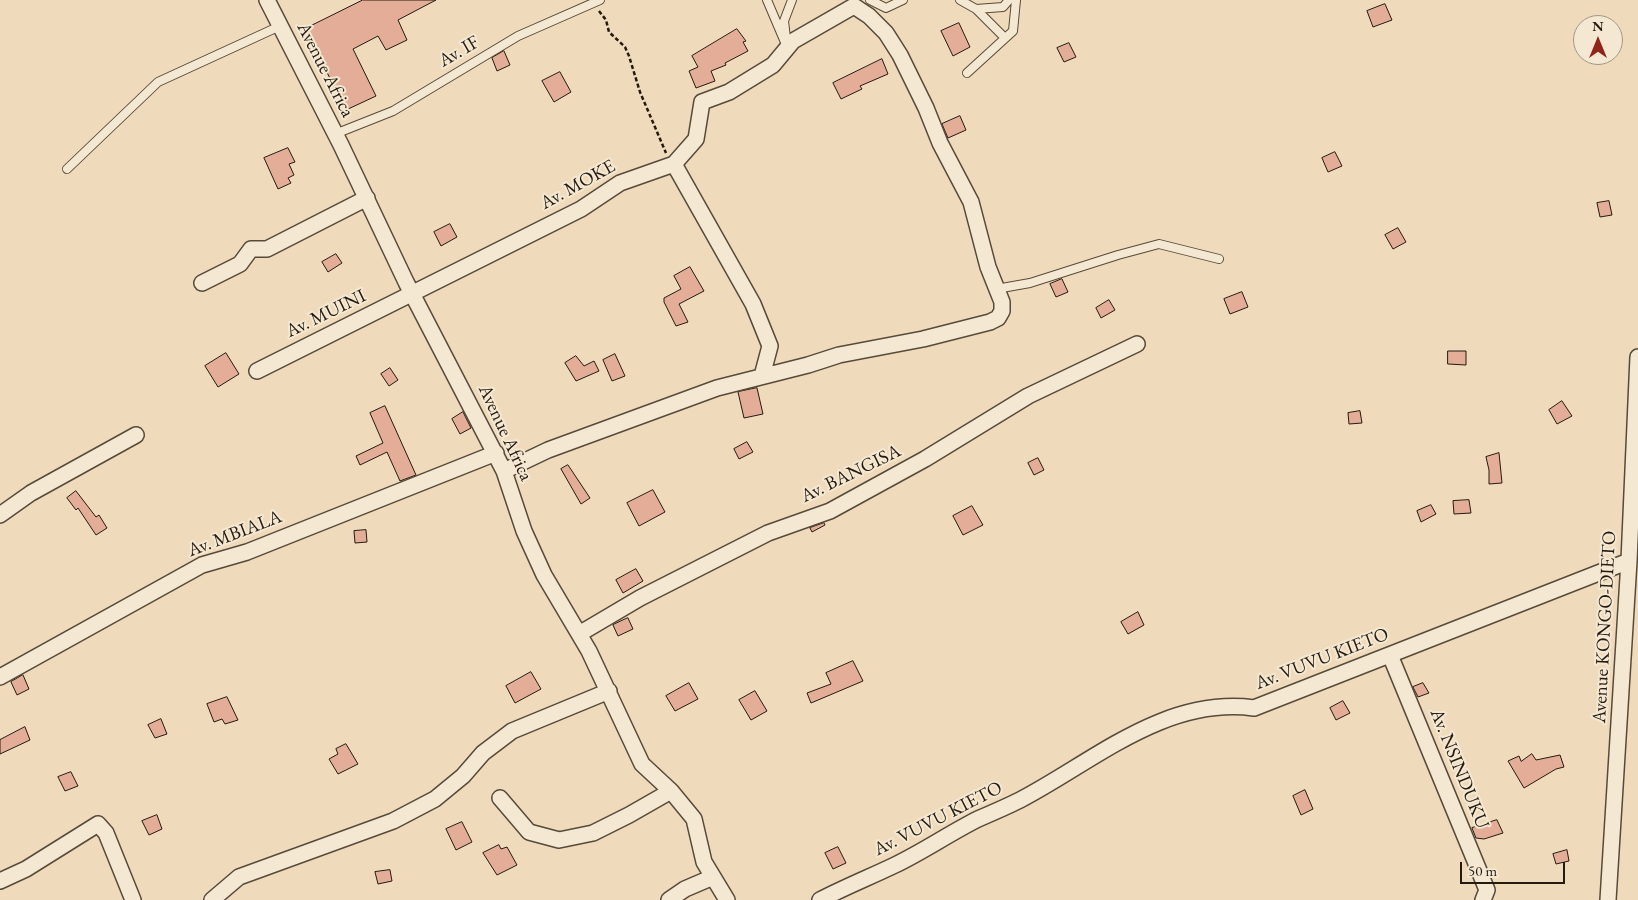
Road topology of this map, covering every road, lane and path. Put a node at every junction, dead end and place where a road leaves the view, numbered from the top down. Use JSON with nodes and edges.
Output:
{"nodes":[{"id":1,"x":267,"y":0,"type":"edge"},
{"id":2,"x":767,"y":0,"type":"edge"},
{"id":3,"x":792,"y":0,"type":"edge"},
{"id":4,"x":870,"y":0,"type":"edge"},
{"id":5,"x":903,"y":0,"type":"edge"},
{"id":6,"x":960,"y":0,"type":"edge"},
{"id":7,"x":1009,"y":0,"type":"edge"},
{"id":8,"x":1016,"y":0,"type":"edge"},
{"id":9,"x":598,"y":3,"type":"edge"},
{"id":10,"x":976,"y":9,"type":"junction"},
{"id":11,"x":280,"y":26,"type":"junction"},
{"id":12,"x":1005,"y":38,"type":"junction"},
{"id":13,"x":787,"y":48,"type":"junction"},
{"id":14,"x":966,"y":73,"type":"dead end"},
{"id":15,"x":335,"y":134,"type":"junction"},
{"id":16,"x":672,"y":163,"type":"junction"},
{"id":17,"x":67,"y":169,"type":"dead end"},
{"id":18,"x":367,"y":198,"type":"junction"},
{"id":19,"x":1219,"y":259,"type":"dead end"},
{"id":20,"x":202,"y":283,"type":"dead end"},
{"id":21,"x":996,"y":289,"type":"junction"},
{"id":22,"x":412,"y":294,"type":"junction"},
{"id":23,"x":1137,"y":344,"type":"dead end"},
{"id":24,"x":1638,"y":357,"type":"edge"},
{"id":25,"x":257,"y":371,"type":"dead end"},
{"id":26,"x":762,"y":376,"type":"junction"},
{"id":27,"x":136,"y":435,"type":"dead end"},
{"id":28,"x":496,"y":453,"type":"junction"},
{"id":29,"x":504,"y":471,"type":"junction"},
{"id":30,"x":0,"y":515,"type":"edge"},
{"id":31,"x":1630,"y":560,"type":"junction"},
{"id":32,"x":579,"y":634,"type":"junction"},
{"id":33,"x":1390,"y":654,"type":"junction"},
{"id":34,"x":0,"y":677,"type":"edge"},
{"id":35,"x":609,"y":691,"type":"junction"},
{"id":36,"x":671,"y":791,"type":"junction"},
{"id":37,"x":500,"y":798,"type":"dead end"},
{"id":38,"x":713,"y":876,"type":"junction"},
{"id":39,"x":0,"y":881,"type":"edge"},
{"id":40,"x":132,"y":900,"type":"edge"},
{"id":41,"x":212,"y":900,"type":"edge"},
{"id":42,"x":669,"y":900,"type":"edge"},
{"id":43,"x":726,"y":900,"type":"edge"},
{"id":44,"x":820,"y":900,"type":"edge"},
{"id":45,"x":1483,"y":900,"type":"edge"},
{"id":46,"x":1608,"y":900,"type":"edge"}],
"edges":[{"from":1,"to":11,"type":"street","name":"Avenue Africa"},
{"from":2,"to":13,"type":"lane"},
{"from":3,"to":13,"type":"lane"},
{"from":4,"to":5,"type":"lane"},
{"from":6,"to":10,"type":"lane"},
{"from":7,"to":10,"type":"lane"},
{"from":8,"to":12,"type":"lane"},
{"from":9,"to":15,"type":"lane","name":"Av. IF"},
{"from":9,"to":16,"type":"path"},
{"from":10,"to":12,"type":"lane"},
{"from":11,"to":15,"type":"street","name":"Avenue Africa"},
{"from":11,"to":17,"type":"lane"},
{"from":12,"to":14,"type":"lane"},
{"from":13,"to":16,"type":"street","name":"Av. MOKE"},
{"from":13,"to":21,"type":"street","name":"Av. MOKE"},
{"from":15,"to":18,"type":"street","name":"Avenue Africa"},
{"from":16,"to":22,"type":"street","name":"Av. MOKE"},
{"from":16,"to":26,"type":"street"},
{"from":18,"to":20,"type":"street"},
{"from":18,"to":22,"type":"street","name":"Avenue Africa"},
{"from":19,"to":21,"type":"lane"},
{"from":21,"to":26,"type":"street"},
{"from":22,"to":25,"type":"street","name":"Av. MUINI"},
{"from":22,"to":28,"type":"street","name":"Avenue Africa"},
{"from":23,"to":32,"type":"street","name":"Av. BANGISA"},
{"from":24,"to":31,"type":"street","name":"Avenue KONGO-DIETO"},
{"from":26,"to":29,"type":"street"},
{"from":27,"to":30,"type":"street"},
{"from":28,"to":29,"type":"street","name":"Avenue Africa"},
{"from":28,"to":34,"type":"street","name":"Av. MBIALA"},
{"from":29,"to":32,"type":"street","name":"Avenue Africa"},
{"from":31,"to":33,"type":"street","name":"Av. VUVU KIETO"},
{"from":31,"to":46,"type":"street","name":"Avenue KONGO-DIETO"},
{"from":32,"to":35,"type":"street","name":"Avenue Africa"},
{"from":33,"to":44,"type":"street","name":"Av. VUVU KIETO"},
{"from":33,"to":45,"type":"street","name":"Av. NSINDUKU"},
{"from":35,"to":36,"type":"street","name":"Avenue Africa"},
{"from":35,"to":41,"type":"street"},
{"from":36,"to":37,"type":"street"},
{"from":36,"to":38,"type":"street","name":"Avenue Africa"},
{"from":38,"to":42,"type":"street"},
{"from":38,"to":43,"type":"street","name":"Avenue Africa"},
{"from":39,"to":40,"type":"street"}]}
